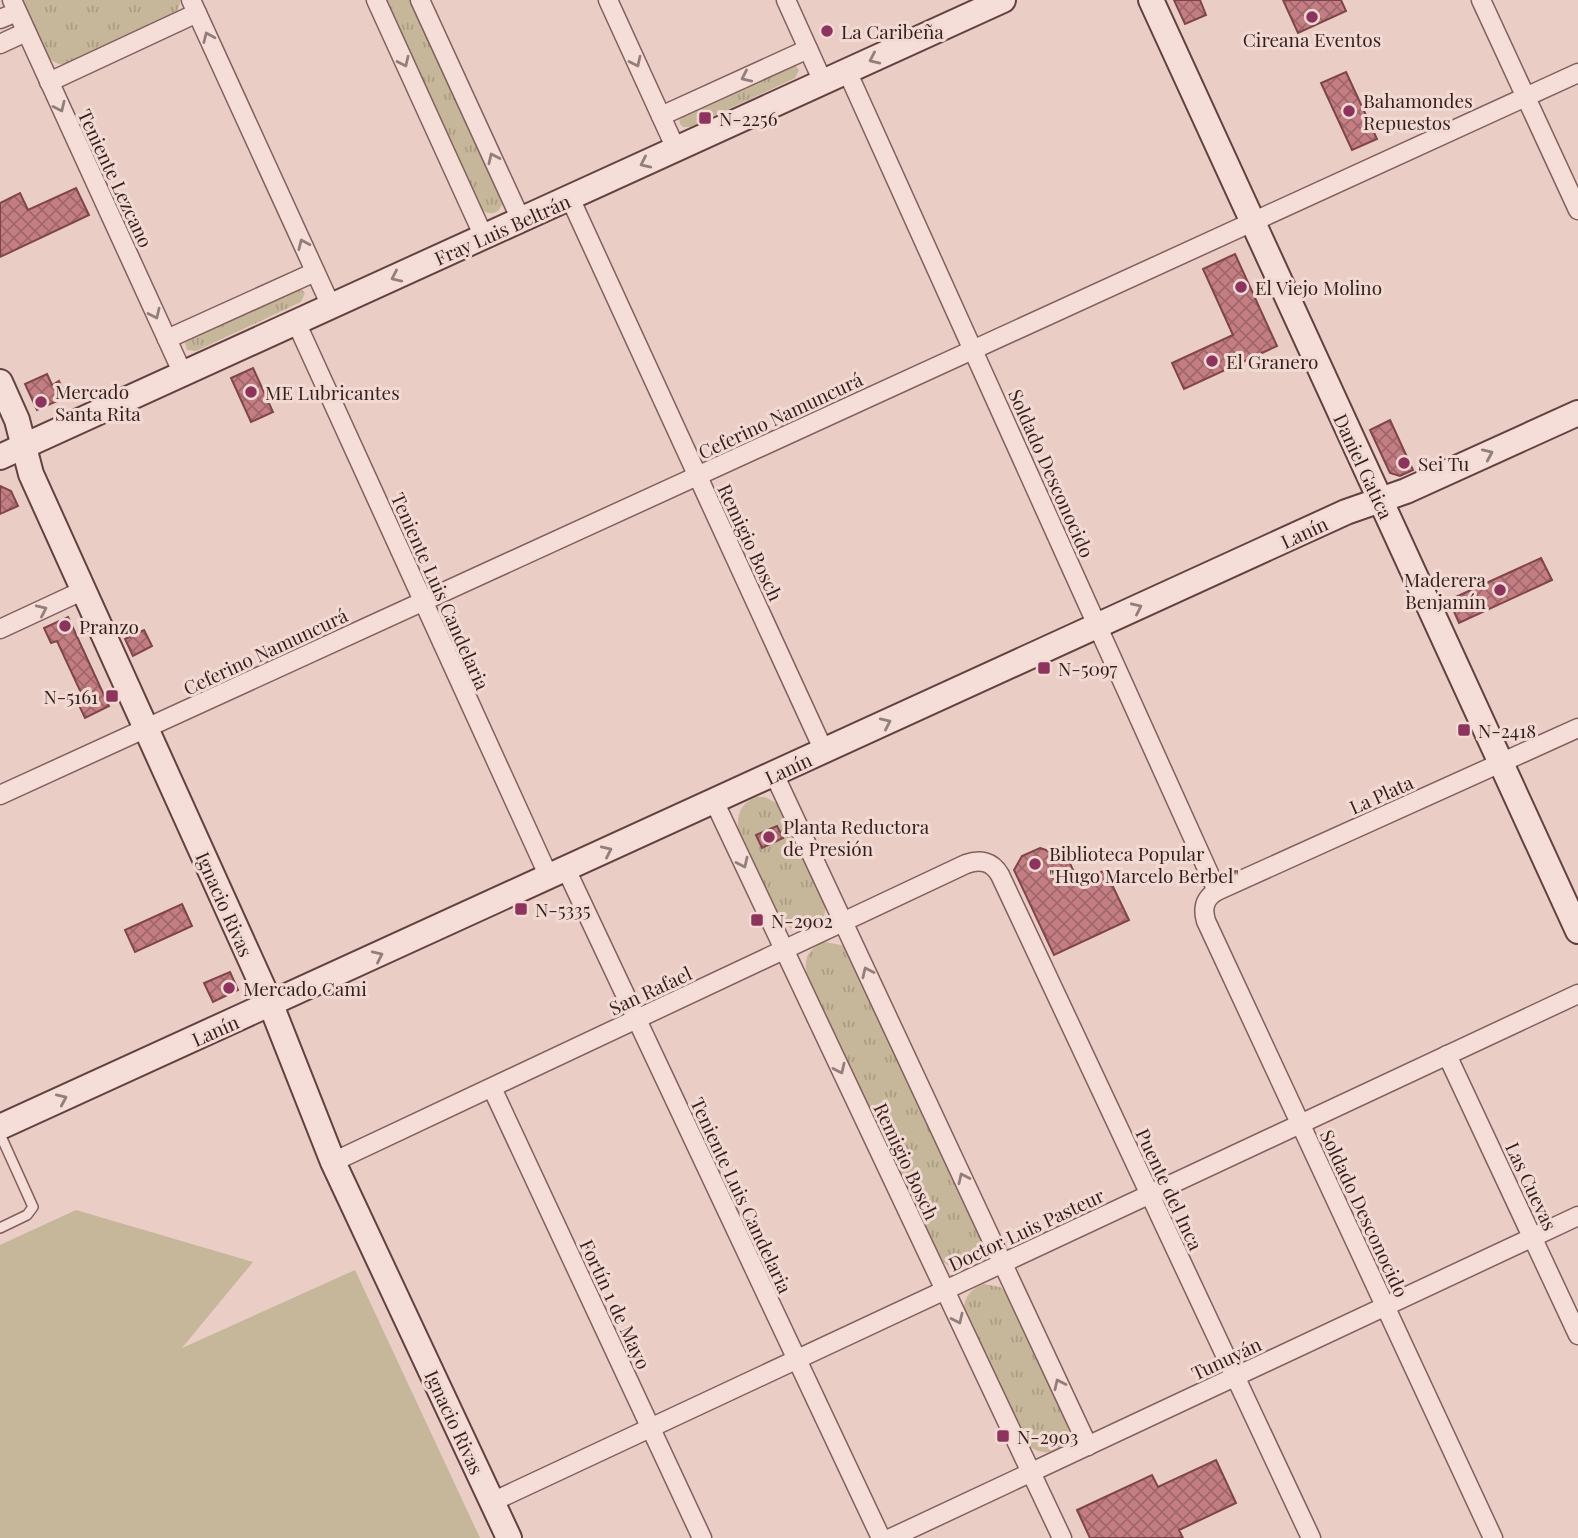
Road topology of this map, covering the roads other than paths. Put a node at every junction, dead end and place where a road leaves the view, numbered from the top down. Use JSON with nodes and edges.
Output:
{"nodes":[{"id":1,"x":376,"y":0,"type":"edge"},
{"id":2,"x":420,"y":0,"type":"edge"},
{"id":3,"x":608,"y":0,"type":"edge"},
{"id":4,"x":786,"y":0,"type":"edge"},
{"id":5,"x":1003,"y":0,"type":"edge"},
{"id":6,"x":1151,"y":0,"type":"edge"},
{"id":7,"x":1481,"y":0,"type":"edge"},
{"id":8,"x":14,"y":6,"type":"edge"},
{"id":9,"x":194,"y":7,"type":"edge"},
{"id":10,"x":968,"y":7,"type":"edge"},
{"id":11,"x":0,"y":19,"type":"edge"},
{"id":12,"x":26,"y":32,"type":"junction"},
{"id":13,"x":0,"y":44,"type":"edge"},
{"id":14,"x":808,"y":49,"type":"junction"},
{"id":15,"x":847,"y":71,"type":"junction"},
{"id":16,"x":1578,"y":73,"type":"edge"},
{"id":17,"x":49,"y":82,"type":"junction"},
{"id":18,"x":823,"y":82,"type":"junction"},
{"id":19,"x":1526,"y":97,"type":"junction"},
{"id":20,"x":661,"y":116,"type":"junction"},
{"id":21,"x":676,"y":149,"type":"junction"},
{"id":22,"x":570,"y":198,"type":"junction"},
{"id":23,"x":1578,"y":210,"type":"edge"},
{"id":24,"x":521,"y":220,"type":"junction"},
{"id":25,"x":1253,"y":222,"type":"junction"},
{"id":26,"x":484,"y":237,"type":"junction"},
{"id":27,"x":315,"y":272,"type":"junction"},
{"id":28,"x":331,"y":306,"type":"junction"},
{"id":29,"x":296,"y":322,"type":"junction"},
{"id":30,"x":167,"y":339,"type":"junction"},
{"id":31,"x":973,"y":350,"type":"junction"},
{"id":32,"x":183,"y":373,"type":"junction"},
{"id":33,"x":0,"y":382,"type":"edge"},
{"id":34,"x":1578,"y":413,"type":"edge"},
{"id":35,"x":23,"y":446,"type":"junction"},
{"id":36,"x":0,"y":457,"type":"edge"},
{"id":37,"x":698,"y":476,"type":"junction"},
{"id":38,"x":1380,"y":501,"type":"junction"},
{"id":39,"x":84,"y":590,"type":"junction"},
{"id":40,"x":423,"y":601,"type":"junction"},
{"id":41,"x":1098,"y":626,"type":"junction"},
{"id":42,"x":0,"y":629,"type":"edge"},
{"id":43,"x":146,"y":728,"type":"junction"},
{"id":44,"x":1578,"y":728,"type":"edge"},
{"id":45,"x":824,"y":751,"type":"junction"},
{"id":46,"x":1500,"y":764,"type":"junction"},
{"id":47,"x":774,"y":774,"type":"junction"},
{"id":48,"x":0,"y":795,"type":"edge"},
{"id":49,"x":714,"y":802,"type":"junction"},
{"id":50,"x":986,"y":862,"type":"joint"},
{"id":51,"x":557,"y":873,"type":"junction"},
{"id":52,"x":1211,"y":897,"type":"junction"},
{"id":53,"x":844,"y":922,"type":"junction"},
{"id":54,"x":1578,"y":931,"type":"edge"},
{"id":55,"x":784,"y":950,"type":"junction"},
{"id":56,"x":1578,"y":994,"type":"edge"},
{"id":57,"x":271,"y":1005,"type":"junction"},
{"id":58,"x":637,"y":1019,"type":"junction"},
{"id":59,"x":1447,"y":1055,"type":"junction"},
{"id":60,"x":492,"y":1088,"type":"junction"},
{"id":61,"x":1300,"y":1124,"type":"junction"},
{"id":62,"x":0,"y":1127,"type":"edge"},
{"id":63,"x":0,"y":1134,"type":"edge"},
{"id":64,"x":333,"y":1162,"type":"junction"},
{"id":65,"x":1150,"y":1194,"type":"junction"},
{"id":66,"x":1578,"y":1216,"type":"edge"},
{"id":67,"x":0,"y":1228,"type":"edge"},
{"id":68,"x":1532,"y":1237,"type":"junction"},
{"id":69,"x":1003,"y":1263,"type":"junction"},
{"id":70,"x":945,"y":1290,"type":"junction"},
{"id":71,"x":1385,"y":1306,"type":"junction"},
{"id":72,"x":1578,"y":1335,"type":"edge"},
{"id":73,"x":797,"y":1360,"type":"junction"},
{"id":74,"x":1236,"y":1376,"type":"junction"},
{"id":75,"x":651,"y":1428,"type":"junction"},
{"id":76,"x":1088,"y":1446,"type":"junction"},
{"id":77,"x":1031,"y":1472,"type":"junction"},
{"id":78,"x":492,"y":1502,"type":"junction"},
{"id":79,"x":509,"y":1538,"type":"edge"},
{"id":80,"x":702,"y":1538,"type":"edge"},
{"id":81,"x":881,"y":1538,"type":"edge"},
{"id":82,"x":891,"y":1538,"type":"edge"},
{"id":83,"x":1062,"y":1538,"type":"edge"},
{"id":84,"x":1311,"y":1538,"type":"edge"},
{"id":85,"x":1493,"y":1538,"type":"edge"}],
"edges":[{"from":1,"to":26,"type":"street","one_way":true},
{"from":24,"to":2,"type":"street","one_way":true},
{"from":3,"to":20,"type":"street","one_way":true},
{"from":4,"to":14,"type":"street"},
{"from":5,"to":10,"type":"main road","name":"Fray Luis Beltrán"},
{"from":6,"to":25,"type":"main road","name":"Daniel Gatica"},
{"from":7,"to":19,"type":"street"},
{"from":8,"to":11,"type":"street"},
{"from":8,"to":12,"type":"street","name":"Teniente Lezcano"},
{"from":9,"to":17,"type":"street"},
{"from":27,"to":9,"type":"street","one_way":true},
{"from":10,"to":15,"type":"main road","name":"Fray Luis Beltrán","one_way":true},
{"from":12,"to":13,"type":"street"},
{"from":12,"to":17,"type":"street","name":"Teniente Lezcano"},
{"from":14,"to":18,"type":"street"},
{"from":14,"to":20,"type":"street","one_way":true},
{"from":15,"to":18,"type":"main road","name":"Fray Luis Beltrán"},
{"from":15,"to":31,"type":"street","name":"Soldado Desconocido"},
{"from":16,"to":19,"type":"street","name":"Ceferino Namuncurá"},
{"from":17,"to":30,"type":"street","name":"Teniente Lezcano","one_way":true},
{"from":18,"to":21,"type":"main road","name":"Fray Luis Beltrán"},
{"from":19,"to":23,"type":"street"},
{"from":19,"to":25,"type":"street","name":"Ceferino Namuncurá"},
{"from":20,"to":21,"type":"street"},
{"from":21,"to":22,"type":"main road","name":"Fray Luis Beltrán","one_way":true},
{"from":22,"to":24,"type":"main road","name":"Fray Luis Beltrán"},
{"from":22,"to":37,"type":"street","name":"Remigio Bosch"},
{"from":24,"to":26,"type":"main road","name":"Fray Luis Beltrán"},
{"from":25,"to":31,"type":"street","name":"Ceferino Namuncurá"},
{"from":25,"to":38,"type":"main road","name":"Daniel Gatica"},
{"from":26,"to":28,"type":"main road","name":"Fray Luis Beltrán","one_way":true},
{"from":27,"to":28,"type":"street"},
{"from":27,"to":30,"type":"street"},
{"from":28,"to":29,"type":"main road","name":"Fray Luis Beltrán"},
{"from":29,"to":32,"type":"main road","name":"Fray Luis Beltrán"},
{"from":29,"to":40,"type":"street","name":"Teniente Luis Candelaria"},
{"from":30,"to":32,"type":"street","name":"Teniente Lezcano"},
{"from":31,"to":37,"type":"street","name":"Ceferino Namuncurá"},
{"from":31,"to":41,"type":"street","name":"Soldado Desconocido"},
{"from":32,"to":35,"type":"main road","name":"Fray Luis Beltrán"},
{"from":33,"to":35,"type":"main road","name":"Ignacio Rivas"},
{"from":38,"to":34,"type":"main road","name":"Lanín","one_way":true},
{"from":35,"to":36,"type":"main road","name":"Fray Luis Beltrán"},
{"from":35,"to":39,"type":"main road","name":"Ignacio Rivas"},
{"from":37,"to":40,"type":"street","name":"Ceferino Namuncurá"},
{"from":37,"to":45,"type":"street","name":"Remigio Bosch"},
{"from":41,"to":38,"type":"main road","name":"Lanín","one_way":true},
{"from":38,"to":46,"type":"main road","name":"Daniel Gatica"},
{"from":42,"to":39,"type":"street","one_way":true},
{"from":39,"to":43,"type":"main road","name":"Ignacio Rivas"},
{"from":40,"to":43,"type":"street","name":"Ceferino Namuncurá"},
{"from":40,"to":51,"type":"street","name":"Teniente Luis Candelaria"},
{"from":45,"to":41,"type":"main road","name":"Lanín","one_way":true},
{"from":41,"to":52,"type":"street","name":"Soldado Desconocido"},
{"from":43,"to":48,"type":"street","name":"Ceferino Namuncurá"},
{"from":43,"to":57,"type":"main road","name":"Ignacio Rivas"},
{"from":44,"to":46,"type":"street","name":"La Plata"},
{"from":45,"to":47,"type":"main road","name":"Lanín"},
{"from":46,"to":52,"type":"street","name":"La Plata"},
{"from":46,"to":54,"type":"main road","name":"Daniel Gatica"},
{"from":47,"to":49,"type":"main road","name":"Lanín"},
{"from":47,"to":53,"type":"street"},
{"from":51,"to":49,"type":"main road","name":"Lanín","one_way":true},
{"from":49,"to":55,"type":"street","name":"Remigio Bosch","one_way":true},
{"from":50,"to":53,"type":"street","name":"San Rafael"},
{"from":50,"to":65,"type":"street","name":"Puente del Inca"},
{"from":57,"to":51,"type":"main road","name":"Lanín","one_way":true},
{"from":51,"to":58,"type":"street","name":"Teniente Luis Candelaria"},
{"from":52,"to":61,"type":"street","name":"Soldado Desconocido"},
{"from":53,"to":55,"type":"street","name":"San Rafael"},
{"from":69,"to":53,"type":"street","one_way":true},
{"from":55,"to":58,"type":"street","name":"San Rafael"},
{"from":55,"to":70,"type":"street","name":"Remigio Bosch","one_way":true},
{"from":56,"to":59,"type":"street","name":"Doctor Luis Pasteur"},
{"from":62,"to":57,"type":"main road","name":"Lanín","one_way":true},
{"from":57,"to":64,"type":"main road","name":"Ignacio Rivas"},
{"from":58,"to":60,"type":"street","name":"San Rafael"},
{"from":58,"to":73,"type":"street","name":"Teniente Luis Candelaria"},
{"from":59,"to":61,"type":"street","name":"Doctor Luis Pasteur"},
{"from":59,"to":68,"type":"street","name":"Las Cuevas"},
{"from":60,"to":64,"type":"street","name":"San Rafael"},
{"from":60,"to":75,"type":"street","name":"Fortín 1 de Mayo"},
{"from":61,"to":65,"type":"street","name":"Doctor Luis Pasteur"},
{"from":61,"to":71,"type":"street","name":"Soldado Desconocido"},
{"from":63,"to":67,"type":"lane"},
{"from":64,"to":78,"type":"main road","name":"Ignacio Rivas"},
{"from":65,"to":69,"type":"street","name":"Doctor Luis Pasteur"},
{"from":65,"to":74,"type":"street","name":"Puente del Inca"},
{"from":66,"to":68,"type":"street","name":"Tunuyán"},
{"from":68,"to":71,"type":"street","name":"Tunuyán"},
{"from":68,"to":72,"type":"street","name":"Las Cuevas"},
{"from":69,"to":70,"type":"street","name":"Doctor Luis Pasteur"},
{"from":76,"to":69,"type":"street","one_way":true},
{"from":70,"to":73,"type":"street","name":"Doctor Luis Pasteur"},
{"from":70,"to":77,"type":"street","name":"Remigio Bosch","one_way":true},
{"from":71,"to":74,"type":"street","name":"Tunuyán"},
{"from":71,"to":85,"type":"street","name":"Soldado Desconocido"},
{"from":73,"to":75,"type":"street","name":"Doctor Luis Pasteur"},
{"from":73,"to":81,"type":"street","name":"Teniente Luis Candelaria"},
{"from":74,"to":76,"type":"street","name":"Tunuyán"},
{"from":74,"to":84,"type":"street","name":"Puente del Inca"},
{"from":75,"to":78,"type":"street","name":"Doctor Luis Pasteur"},
{"from":75,"to":80,"type":"street","name":"Fortín 1 de Mayo"},
{"from":76,"to":77,"type":"street","name":"Tunuyán"},
{"from":77,"to":82,"type":"street","name":"Tunuyán"},
{"from":77,"to":83,"type":"street","name":"Remigio Bosch"},
{"from":78,"to":79,"type":"main road","name":"Ignacio Rivas"}]}
